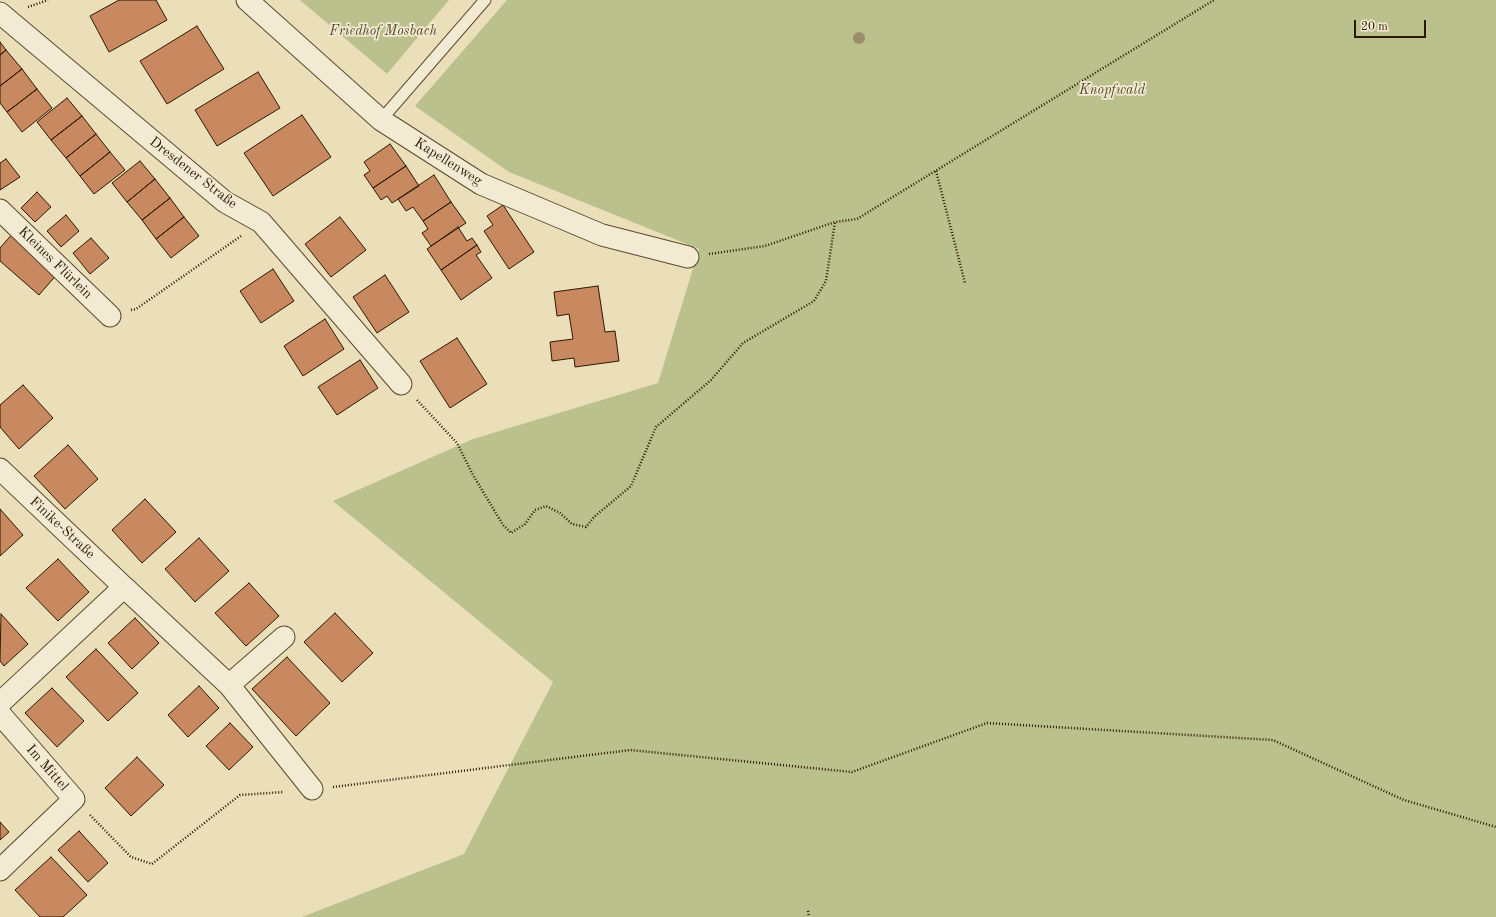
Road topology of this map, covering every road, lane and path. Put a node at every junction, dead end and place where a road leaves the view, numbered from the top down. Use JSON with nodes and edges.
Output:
{"nodes":[{"id":1,"x":247,"y":0,"type":"edge"},
{"id":2,"x":485,"y":0,"type":"edge"},
{"id":3,"x":1214,"y":0,"type":"edge"},
{"id":4,"x":1,"y":15,"type":"edge"},
{"id":5,"x":381,"y":120,"type":"junction"},
{"id":6,"x":936,"y":171,"type":"junction"},
{"id":7,"x":0,"y":210,"type":"edge"},
{"id":8,"x":261,"y":222,"type":"junction"},
{"id":9,"x":835,"y":222,"type":"junction"},
{"id":10,"x":688,"y":257,"type":"joint"},
{"id":11,"x":965,"y":284,"type":"dead end"},
{"id":12,"x":110,"y":316,"type":"joint"},
{"id":13,"x":401,"y":384,"type":"joint"},
{"id":14,"x":0,"y":469,"type":"edge"},
{"id":15,"x":124,"y":587,"type":"junction"},
{"id":16,"x":284,"y":636,"type":"dead end"},
{"id":17,"x":230,"y":685,"type":"junction"},
{"id":18,"x":0,"y":703,"type":"edge"},
{"id":19,"x":0,"y":714,"type":"edge"},
{"id":20,"x":312,"y":789,"type":"junction"},
{"id":21,"x":74,"y":799,"type":"junction"},
{"id":22,"x":1496,"y":827,"type":"edge"},
{"id":23,"x":0,"y":870,"type":"edge"},
{"id":24,"x":808,"y":911,"type":"dead end"},
{"id":25,"x":809,"y":917,"type":"edge"}],
"edges":[{"from":1,"to":5,"type":"street","name":"Kapellenweg"},
{"from":2,"to":5,"type":"lane"},
{"from":3,"to":6,"type":"path"},
{"from":4,"to":8,"type":"street","name":"Dresdener Straße"},
{"from":5,"to":10,"type":"street","name":"Kapellenweg"},
{"from":6,"to":9,"type":"path"},
{"from":6,"to":11,"type":"path"},
{"from":7,"to":12,"type":"street","name":"Kleines Flürlein"},
{"from":8,"to":12,"type":"path"},
{"from":8,"to":13,"type":"street","name":"Dresdener Straße"},
{"from":9,"to":10,"type":"path"},
{"from":9,"to":13,"type":"path"},
{"from":14,"to":15,"type":"street","name":"Finike-Straße"},
{"from":15,"to":17,"type":"street","name":"Finike-Straße"},
{"from":15,"to":18,"type":"street"},
{"from":16,"to":17,"type":"street"},
{"from":17,"to":20,"type":"street","name":"Finike-Straße"},
{"from":19,"to":21,"type":"street","name":"Im Mittel"},
{"from":20,"to":21,"type":"path"},
{"from":20,"to":22,"type":"path"},
{"from":21,"to":23,"type":"street","name":"Im Mittel"},
{"from":24,"to":25,"type":"path"}]}
